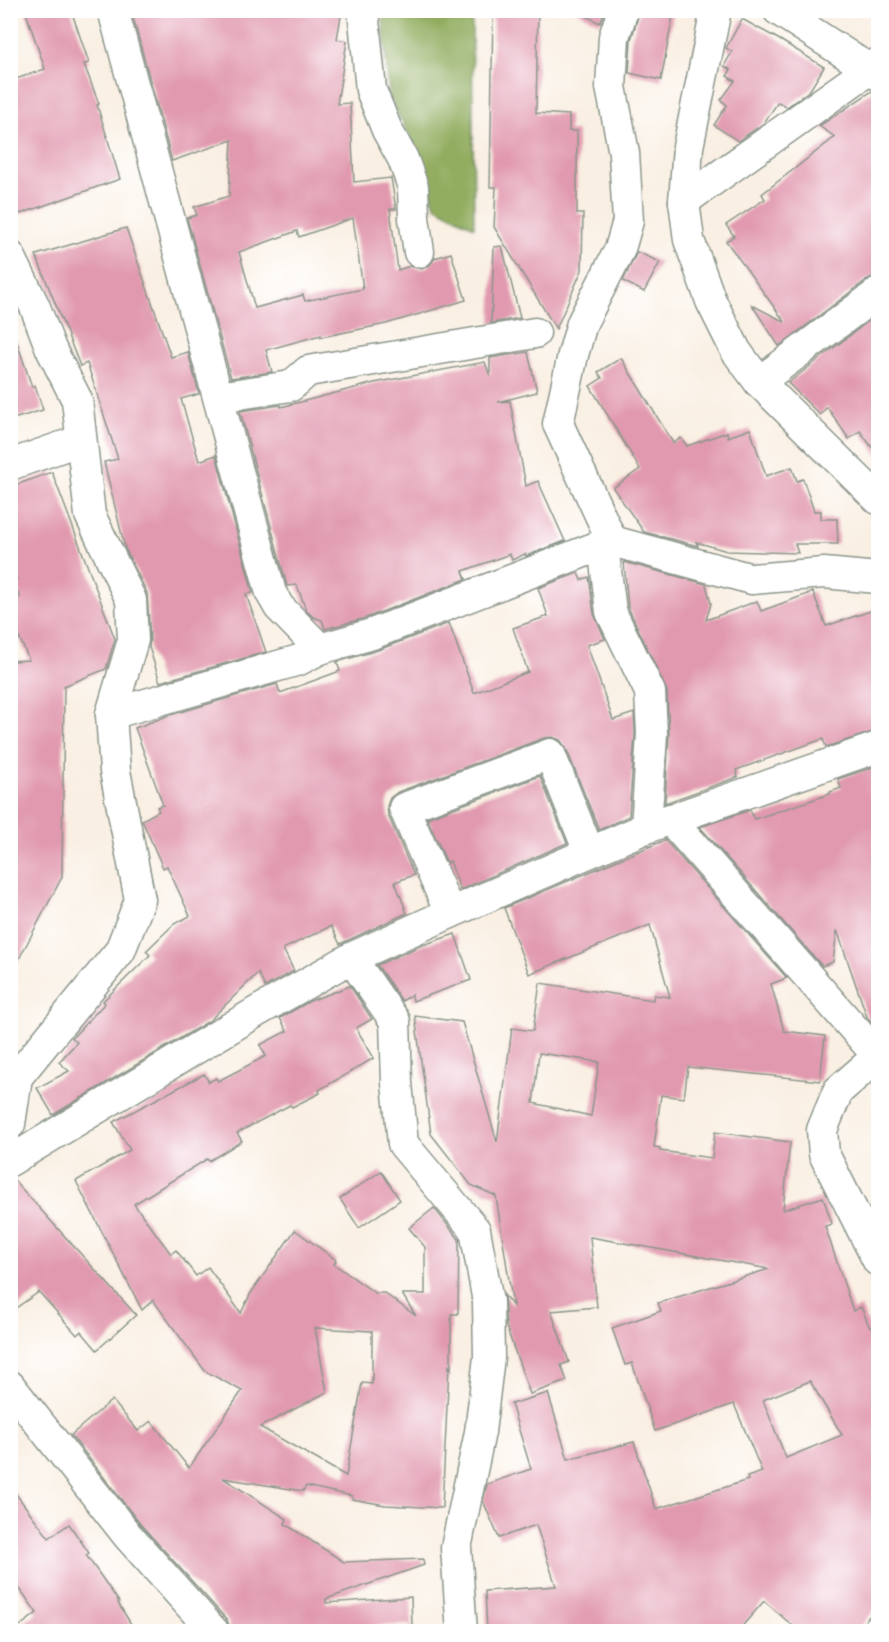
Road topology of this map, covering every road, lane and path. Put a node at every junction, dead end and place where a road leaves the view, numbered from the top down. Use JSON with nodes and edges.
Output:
{"nodes":[{"id":1,"x":113,"y":10,"type":"edge"},
{"id":2,"x":363,"y":10,"type":"edge"},
{"id":3,"x":623,"y":10,"type":"edge"},
{"id":4,"x":716,"y":10,"type":"edge"},
{"id":5,"x":778,"y":10,"type":"edge"},
{"id":6,"x":876,"y":69,"type":"edge"},
{"id":7,"x":684,"y":201,"type":"junction"},
{"id":8,"x":418,"y":252,"type":"dead end"},
{"id":9,"x":10,"y":255,"type":"edge"},
{"id":10,"x":879,"y":293,"type":"edge"},
{"id":11,"x":23,"y":311,"type":"edge"},
{"id":12,"x":535,"y":333,"type":"dead end"},
{"id":13,"x":759,"y":382,"type":"junction"},
{"id":14,"x":219,"y":397,"type":"junction"},
{"id":15,"x":81,"y":440,"type":"junction"},
{"id":16,"x":10,"y":465,"type":"edge"},
{"id":17,"x":879,"y":499,"type":"edge"},
{"id":18,"x":608,"y":543,"type":"junction"},
{"id":19,"x":879,"y":578,"type":"edge"},
{"id":20,"x":320,"y":649,"type":"junction"},
{"id":21,"x":111,"y":714,"type":"junction"},
{"id":22,"x":879,"y":747,"type":"edge"},
{"id":23,"x":658,"y":824,"type":"junction"},
{"id":24,"x":589,"y":852,"type":"junction"},
{"id":25,"x":450,"y":913,"type":"junction"},
{"id":26,"x":351,"y":958,"type":"junction"},
{"id":27,"x":878,"y":1056,"type":"edge"},
{"id":28,"x":10,"y":1124,"type":"edge"},
{"id":29,"x":10,"y":1161,"type":"edge"},
{"id":30,"x":879,"y":1261,"type":"edge"},
{"id":31,"x":10,"y":1386,"type":"edge"},
{"id":32,"x":214,"y":1632,"type":"edge"},
{"id":33,"x":462,"y":1632,"type":"edge"}],
"edges":[{"from":1,"to":14,"type":"street"},
{"from":2,"to":8,"type":"street"},
{"from":3,"to":18,"type":"street"},
{"from":4,"to":7,"type":"street"},
{"from":5,"to":6,"type":"street"},
{"from":6,"to":7,"type":"street"},
{"from":7,"to":13,"type":"street"},
{"from":9,"to":11,"type":"street"},
{"from":10,"to":13,"type":"street"},
{"from":11,"to":15,"type":"street"},
{"from":12,"to":14,"type":"street"},
{"from":13,"to":17,"type":"street"},
{"from":14,"to":20,"type":"street"},
{"from":15,"to":16,"type":"street"},
{"from":15,"to":21,"type":"street"},
{"from":18,"to":19,"type":"street"},
{"from":18,"to":20,"type":"street"},
{"from":18,"to":23,"type":"street"},
{"from":20,"to":21,"type":"street"},
{"from":21,"to":28,"type":"street"},
{"from":22,"to":23,"type":"street"},
{"from":23,"to":24,"type":"street"},
{"from":23,"to":27,"type":"street"},
{"from":24,"to":25,"type":"street"},
{"from":24,"to":25,"type":"street"},
{"from":25,"to":26,"type":"street"},
{"from":26,"to":29,"type":"street"},
{"from":26,"to":33,"type":"street"},
{"from":27,"to":30,"type":"street"},
{"from":31,"to":32,"type":"street"}]}
